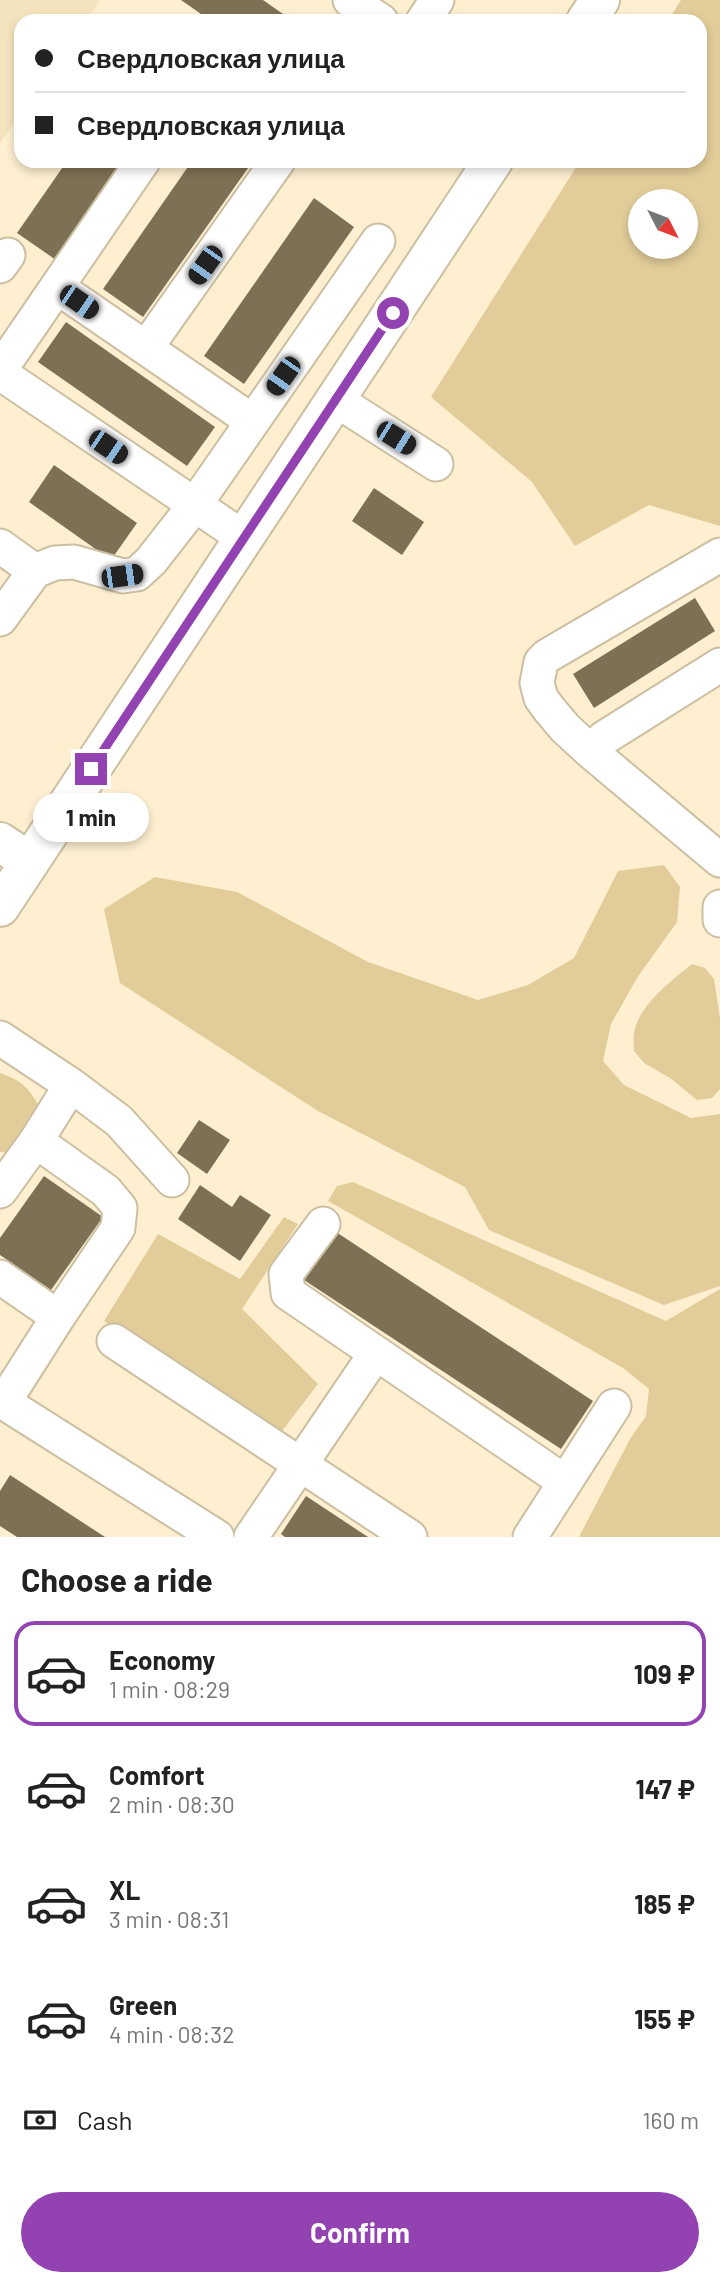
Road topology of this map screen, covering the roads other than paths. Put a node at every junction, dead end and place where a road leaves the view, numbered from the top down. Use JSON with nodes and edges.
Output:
{"nodes":[{"id":1,"x":350,"y":0,"type":"edge"},
{"id":2,"x":371,"y":14,"type":"edge"},
{"id":3,"x":138,"y":168,"type":"edge"},
{"id":4,"x":273,"y":168,"type":"edge"},
{"id":5,"x":489,"y":168,"type":"edge"},
{"id":6,"x":378,"y":241,"type":"dead end"},
{"id":7,"x":57,"y":287,"type":"junction"},
{"id":8,"x":146,"y":348,"type":"junction"},
{"id":9,"x":0,"y":371,"type":"edge"},
{"id":10,"x":336,"y":400,"type":"junction"},
{"id":11,"x":251,"y":421,"type":"junction"},
{"id":12,"x":436,"y":464,"type":"dead end"},
{"id":13,"x":194,"y":506,"type":"junction"},
{"id":14,"x":244,"y":538,"type":"junction"},
{"id":15,"x":0,"y":546,"type":"edge"},
{"id":16,"x":720,"y":555,"type":"edge"},
{"id":17,"x":35,"y":571,"type":"junction"},
{"id":18,"x":0,"y":620,"type":"edge"},
{"id":19,"x":720,"y":665,"type":"edge"},
{"id":20,"x":590,"y":751,"type":"junction"},
{"id":21,"x":15,"y":852,"type":"edge"},
{"id":22,"x":720,"y":860,"type":"edge"},
{"id":23,"x":720,"y":906,"type":"edge"},
{"id":24,"x":0,"y":907,"type":"edge"},
{"id":25,"x":720,"y":920,"type":"edge"},
{"id":26,"x":0,"y":1038,"type":"edge"},
{"id":27,"x":71,"y":1085,"type":"junction"},
{"id":28,"x":36,"y":1142,"type":"junction"},
{"id":29,"x":172,"y":1180,"type":"dead end"},
{"id":30,"x":0,"y":1191,"type":"edge"},
{"id":31,"x":323,"y":1224,"type":"dead end"},
{"id":32,"x":0,"y":1277,"type":"edge"},
{"id":33,"x":58,"y":1317,"type":"junction"},
{"id":34,"x":114,"y":1341,"type":"dead end"},
{"id":35,"x":376,"y":1353,"type":"junction"},
{"id":36,"x":2,"y":1401,"type":"edge"},
{"id":37,"x":614,"y":1406,"type":"dead end"},
{"id":38,"x":299,"y":1464,"type":"junction"},
{"id":39,"x":565,"y":1482,"type":"junction"},
{"id":40,"x":217,"y":1537,"type":"edge"},
{"id":41,"x":251,"y":1537,"type":"edge"},
{"id":42,"x":410,"y":1537,"type":"edge"},
{"id":43,"x":530,"y":1537,"type":"edge"}],
"edges":[{"from":1,"to":2,"type":"street"},
{"from":3,"to":7,"type":"street"},
{"from":4,"to":8,"type":"street"},
{"from":5,"to":10,"type":"main road"},
{"from":6,"to":11,"type":"street"},
{"from":7,"to":8,"type":"street"},
{"from":7,"to":9,"type":"street"},
{"from":8,"to":11,"type":"street"},
{"from":9,"to":13,"type":"street"},
{"from":10,"to":12,"type":"street"},
{"from":10,"to":14,"type":"main road"},
{"from":11,"to":13,"type":"street"},
{"from":13,"to":14,"type":"street"},
{"from":13,"to":17,"type":"street"},
{"from":14,"to":21,"type":"main road"},
{"from":15,"to":17,"type":"street"},
{"from":16,"to":20,"type":"street"},
{"from":17,"to":18,"type":"street"},
{"from":19,"to":20,"type":"street"},
{"from":20,"to":22,"type":"street"},
{"from":21,"to":24,"type":"main road"},
{"from":23,"to":25,"type":"street"},
{"from":26,"to":27,"type":"street"},
{"from":27,"to":28,"type":"street"},
{"from":27,"to":29,"type":"street"},
{"from":28,"to":30,"type":"street"},
{"from":28,"to":33,"type":"street"},
{"from":31,"to":35,"type":"street"},
{"from":32,"to":33,"type":"street"},
{"from":33,"to":36,"type":"street"},
{"from":34,"to":38,"type":"street"},
{"from":35,"to":38,"type":"street"},
{"from":35,"to":39,"type":"street"},
{"from":36,"to":40,"type":"street"},
{"from":37,"to":39,"type":"street"},
{"from":38,"to":41,"type":"street"},
{"from":38,"to":42,"type":"street"},
{"from":39,"to":43,"type":"street"}]}
